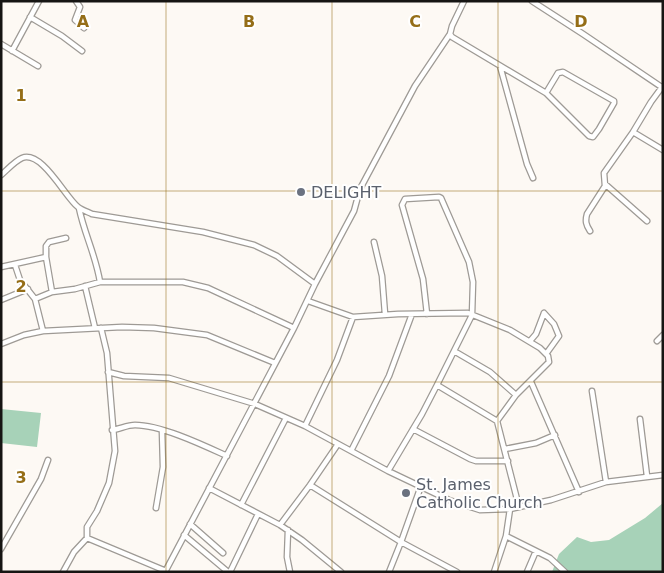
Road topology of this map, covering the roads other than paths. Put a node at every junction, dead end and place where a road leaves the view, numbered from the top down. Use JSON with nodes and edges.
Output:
{"nodes":[{"id":1,"x":39,"y":1,"type":"edge"},
{"id":2,"x":76,"y":1,"type":"edge"},
{"id":3,"x":464,"y":1,"type":"edge"},
{"id":4,"x":532,"y":1,"type":"edge"},
{"id":5,"x":30,"y":17,"type":"junction"},
{"id":6,"x":84,"y":28,"type":"dead end"},
{"id":7,"x":450,"y":34,"type":"junction"},
{"id":8,"x":1,"y":44,"type":"edge"},
{"id":9,"x":12,"y":50,"type":"junction"},
{"id":10,"x":82,"y":51,"type":"dead end"},
{"id":11,"x":38,"y":66,"type":"dead end"},
{"id":12,"x":500,"y":66,"type":"junction"},
{"id":13,"x":662,"y":87,"type":"edge"},
{"id":14,"x":546,"y":93,"type":"junction"},
{"id":15,"x":633,"y":132,"type":"junction"},
{"id":16,"x":663,"y":150,"type":"edge"},
{"id":17,"x":1,"y":175,"type":"edge"},
{"id":18,"x":533,"y":178,"type":"dead end"},
{"id":19,"x":605,"y":184,"type":"junction"},
{"id":20,"x":79,"y":208,"type":"junction"},
{"id":21,"x":647,"y":221,"type":"dead end"},
{"id":22,"x":590,"y":231,"type":"dead end"},
{"id":23,"x":66,"y":238,"type":"dead end"},
{"id":24,"x":374,"y":242,"type":"dead end"},
{"id":25,"x":46,"y":258,"type":"junction"},
{"id":26,"x":15,"y":265,"type":"junction"},
{"id":27,"x":1,"y":267,"type":"edge"},
{"id":28,"x":100,"y":282,"type":"junction"},
{"id":29,"x":315,"y":284,"type":"junction"},
{"id":30,"x":86,"y":286,"type":"junction"},
{"id":31,"x":28,"y":289,"type":"junction"},
{"id":32,"x":52,"y":292,"type":"junction"},
{"id":33,"x":35,"y":299,"type":"junction"},
{"id":34,"x":1,"y":300,"type":"edge"},
{"id":35,"x":308,"y":302,"type":"junction"},
{"id":36,"x":385,"y":314,"type":"junction"},
{"id":37,"x":412,"y":314,"type":"junction"},
{"id":38,"x":427,"y":314,"type":"junction"},
{"id":39,"x":472,"y":315,"type":"junction"},
{"id":40,"x":353,"y":317,"type":"junction"},
{"id":41,"x":94,"y":328,"type":"junction"},
{"id":42,"x":101,"y":328,"type":"junction"},
{"id":43,"x":294,"y":328,"type":"junction"},
{"id":44,"x":44,"y":331,"type":"junction"},
{"id":45,"x":663,"y":335,"type":"edge"},
{"id":46,"x":530,"y":341,"type":"junction"},
{"id":47,"x":657,"y":341,"type":"dead end"},
{"id":48,"x":1,"y":344,"type":"edge"},
{"id":49,"x":454,"y":351,"type":"junction"},
{"id":50,"x":546,"y":354,"type":"junction"},
{"id":51,"x":275,"y":363,"type":"junction"},
{"id":52,"x":108,"y":372,"type":"junction"},
{"id":53,"x":531,"y":382,"type":"junction"},
{"id":54,"x":437,"y":385,"type":"junction"},
{"id":55,"x":592,"y":391,"type":"dead end"},
{"id":56,"x":516,"y":395,"type":"junction"},
{"id":57,"x":254,"y":404,"type":"junction"},
{"id":58,"x":286,"y":418,"type":"junction"},
{"id":59,"x":640,"y":419,"type":"dead end"},
{"id":60,"x":497,"y":421,"type":"junction"},
{"id":61,"x":305,"y":426,"type":"junction"},
{"id":62,"x":413,"y":429,"type":"junction"},
{"id":63,"x":112,"y":430,"type":"junction"},
{"id":64,"x":162,"y":431,"type":"junction"},
{"id":65,"x":555,"y":435,"type":"junction"},
{"id":66,"x":338,"y":444,"type":"junction"},
{"id":67,"x":505,"y":449,"type":"junction"},
{"id":68,"x":351,"y":451,"type":"junction"},
{"id":69,"x":227,"y":456,"type":"junction"},
{"id":70,"x":48,"y":460,"type":"dead end"},
{"id":71,"x":508,"y":461,"type":"junction"},
{"id":72,"x":388,"y":471,"type":"junction"},
{"id":73,"x":663,"y":475,"type":"edge"},
{"id":74,"x":647,"y":476,"type":"junction"},
{"id":75,"x":606,"y":482,"type":"junction"},
{"id":76,"x":310,"y":486,"type":"junction"},
{"id":77,"x":421,"y":486,"type":"junction"},
{"id":78,"x":209,"y":488,"type":"junction"},
{"id":79,"x":579,"y":492,"type":"junction"},
{"id":80,"x":241,"y":506,"type":"junction"},
{"id":81,"x":519,"y":507,"type":"junction"},
{"id":82,"x":156,"y":508,"type":"dead end"},
{"id":83,"x":510,"y":509,"type":"junction"},
{"id":84,"x":258,"y":514,"type":"junction"},
{"id":85,"x":190,"y":524,"type":"junction"},
{"id":86,"x":280,"y":525,"type":"junction"},
{"id":87,"x":288,"y":530,"type":"junction"},
{"id":88,"x":184,"y":535,"type":"junction"},
{"id":89,"x":506,"y":536,"type":"junction"},
{"id":90,"x":87,"y":538,"type":"junction"},
{"id":91,"x":401,"y":542,"type":"junction"},
{"id":92,"x":1,"y":550,"type":"edge"},
{"id":93,"x":536,"y":551,"type":"junction"},
{"id":94,"x":223,"y":553,"type":"dead end"},
{"id":95,"x":449,"y":570,"type":"edge"},
{"id":96,"x":165,"y":571,"type":"edge"},
{"id":97,"x":63,"y":572,"type":"edge"},
{"id":98,"x":229,"y":572,"type":"edge"},
{"id":99,"x":290,"y":572,"type":"edge"},
{"id":100,"x":341,"y":572,"type":"edge"},
{"id":101,"x":389,"y":572,"type":"edge"},
{"id":102,"x":457,"y":572,"type":"edge"},
{"id":103,"x":494,"y":572,"type":"edge"},
{"id":104,"x":527,"y":572,"type":"edge"},
{"id":105,"x":565,"y":572,"type":"edge"}],
"edges":[{"from":1,"to":5,"type":"street"},
{"from":2,"to":6,"type":"street"},
{"from":3,"to":7,"type":"street"},
{"from":4,"to":13,"type":"street"},
{"from":5,"to":9,"type":"street"},
{"from":5,"to":10,"type":"street"},
{"from":7,"to":12,"type":"street"},
{"from":7,"to":29,"type":"street"},
{"from":8,"to":9,"type":"street"},
{"from":9,"to":11,"type":"street"},
{"from":12,"to":14,"type":"street"},
{"from":12,"to":18,"type":"street"},
{"from":13,"to":15,"type":"street"},
{"from":14,"to":14,"type":"street"},
{"from":15,"to":16,"type":"street"},
{"from":15,"to":19,"type":"street"},
{"from":17,"to":20,"type":"street"},
{"from":19,"to":21,"type":"street"},
{"from":19,"to":22,"type":"street"},
{"from":20,"to":28,"type":"street"},
{"from":20,"to":29,"type":"street"},
{"from":23,"to":25,"type":"street"},
{"from":24,"to":36,"type":"street"},
{"from":25,"to":26,"type":"street"},
{"from":25,"to":32,"type":"street"},
{"from":26,"to":27,"type":"street"},
{"from":26,"to":31,"type":"street"},
{"from":28,"to":30,"type":"street"},
{"from":28,"to":43,"type":"street"},
{"from":29,"to":35,"type":"street"},
{"from":30,"to":32,"type":"street"},
{"from":30,"to":41,"type":"street"},
{"from":31,"to":33,"type":"street"},
{"from":31,"to":34,"type":"street"},
{"from":32,"to":33,"type":"street"},
{"from":33,"to":44,"type":"street"},
{"from":35,"to":40,"type":"street"},
{"from":35,"to":43,"type":"street"},
{"from":36,"to":37,"type":"street"},
{"from":36,"to":40,"type":"street"},
{"from":37,"to":38,"type":"street"},
{"from":37,"to":68,"type":"street"},
{"from":38,"to":39,"type":"street"},
{"from":38,"to":39,"type":"street"},
{"from":39,"to":46,"type":"street"},
{"from":39,"to":49,"type":"street"},
{"from":40,"to":61,"type":"street"},
{"from":41,"to":42,"type":"street"},
{"from":41,"to":44,"type":"street"},
{"from":42,"to":51,"type":"street"},
{"from":42,"to":52,"type":"street"},
{"from":43,"to":51,"type":"street"},
{"from":44,"to":48,"type":"street"},
{"from":45,"to":47,"type":"street"},
{"from":46,"to":50,"type":"street"},
{"from":46,"to":50,"type":"street"},
{"from":49,"to":54,"type":"street"},
{"from":49,"to":56,"type":"street"},
{"from":50,"to":53,"type":"street"},
{"from":51,"to":57,"type":"street"},
{"from":52,"to":57,"type":"street"},
{"from":52,"to":63,"type":"street"},
{"from":53,"to":56,"type":"street"},
{"from":53,"to":65,"type":"street"},
{"from":54,"to":60,"type":"street"},
{"from":54,"to":62,"type":"street"},
{"from":55,"to":75,"type":"street"},
{"from":56,"to":60,"type":"street"},
{"from":57,"to":58,"type":"street"},
{"from":57,"to":69,"type":"street"},
{"from":58,"to":61,"type":"street"},
{"from":58,"to":80,"type":"street"},
{"from":59,"to":74,"type":"street"},
{"from":60,"to":67,"type":"street"},
{"from":61,"to":66,"type":"street"},
{"from":62,"to":71,"type":"street"},
{"from":62,"to":72,"type":"street"},
{"from":63,"to":64,"type":"street"},
{"from":63,"to":90,"type":"street"},
{"from":64,"to":69,"type":"street"},
{"from":64,"to":82,"type":"street"},
{"from":65,"to":67,"type":"street"},
{"from":65,"to":79,"type":"street"},
{"from":66,"to":68,"type":"street"},
{"from":66,"to":76,"type":"street"},
{"from":67,"to":71,"type":"street"},
{"from":68,"to":72,"type":"street"},
{"from":69,"to":78,"type":"street"},
{"from":70,"to":92,"type":"street"},
{"from":71,"to":81,"type":"street"},
{"from":72,"to":77,"type":"street"},
{"from":73,"to":74,"type":"street"},
{"from":74,"to":75,"type":"street"},
{"from":75,"to":79,"type":"street"},
{"from":76,"to":86,"type":"street"},
{"from":76,"to":91,"type":"street"},
{"from":77,"to":83,"type":"street"},
{"from":77,"to":91,"type":"street"},
{"from":78,"to":80,"type":"street"},
{"from":78,"to":85,"type":"street"},
{"from":79,"to":81,"type":"street"},
{"from":80,"to":84,"type":"street"},
{"from":81,"to":83,"type":"street"},
{"from":83,"to":89,"type":"street"},
{"from":84,"to":86,"type":"street"},
{"from":84,"to":98,"type":"street"},
{"from":85,"to":88,"type":"street"},
{"from":85,"to":94,"type":"street"},
{"from":86,"to":87,"type":"street"},
{"from":87,"to":99,"type":"street"},
{"from":87,"to":100,"type":"street"},
{"from":88,"to":96,"type":"street"},
{"from":88,"to":98,"type":"street"},
{"from":89,"to":93,"type":"street"},
{"from":89,"to":103,"type":"street"},
{"from":90,"to":96,"type":"street"},
{"from":90,"to":97,"type":"street"},
{"from":91,"to":95,"type":"street"},
{"from":91,"to":101,"type":"street"},
{"from":93,"to":104,"type":"street"},
{"from":93,"to":105,"type":"street"},
{"from":95,"to":102,"type":"street"}]}
